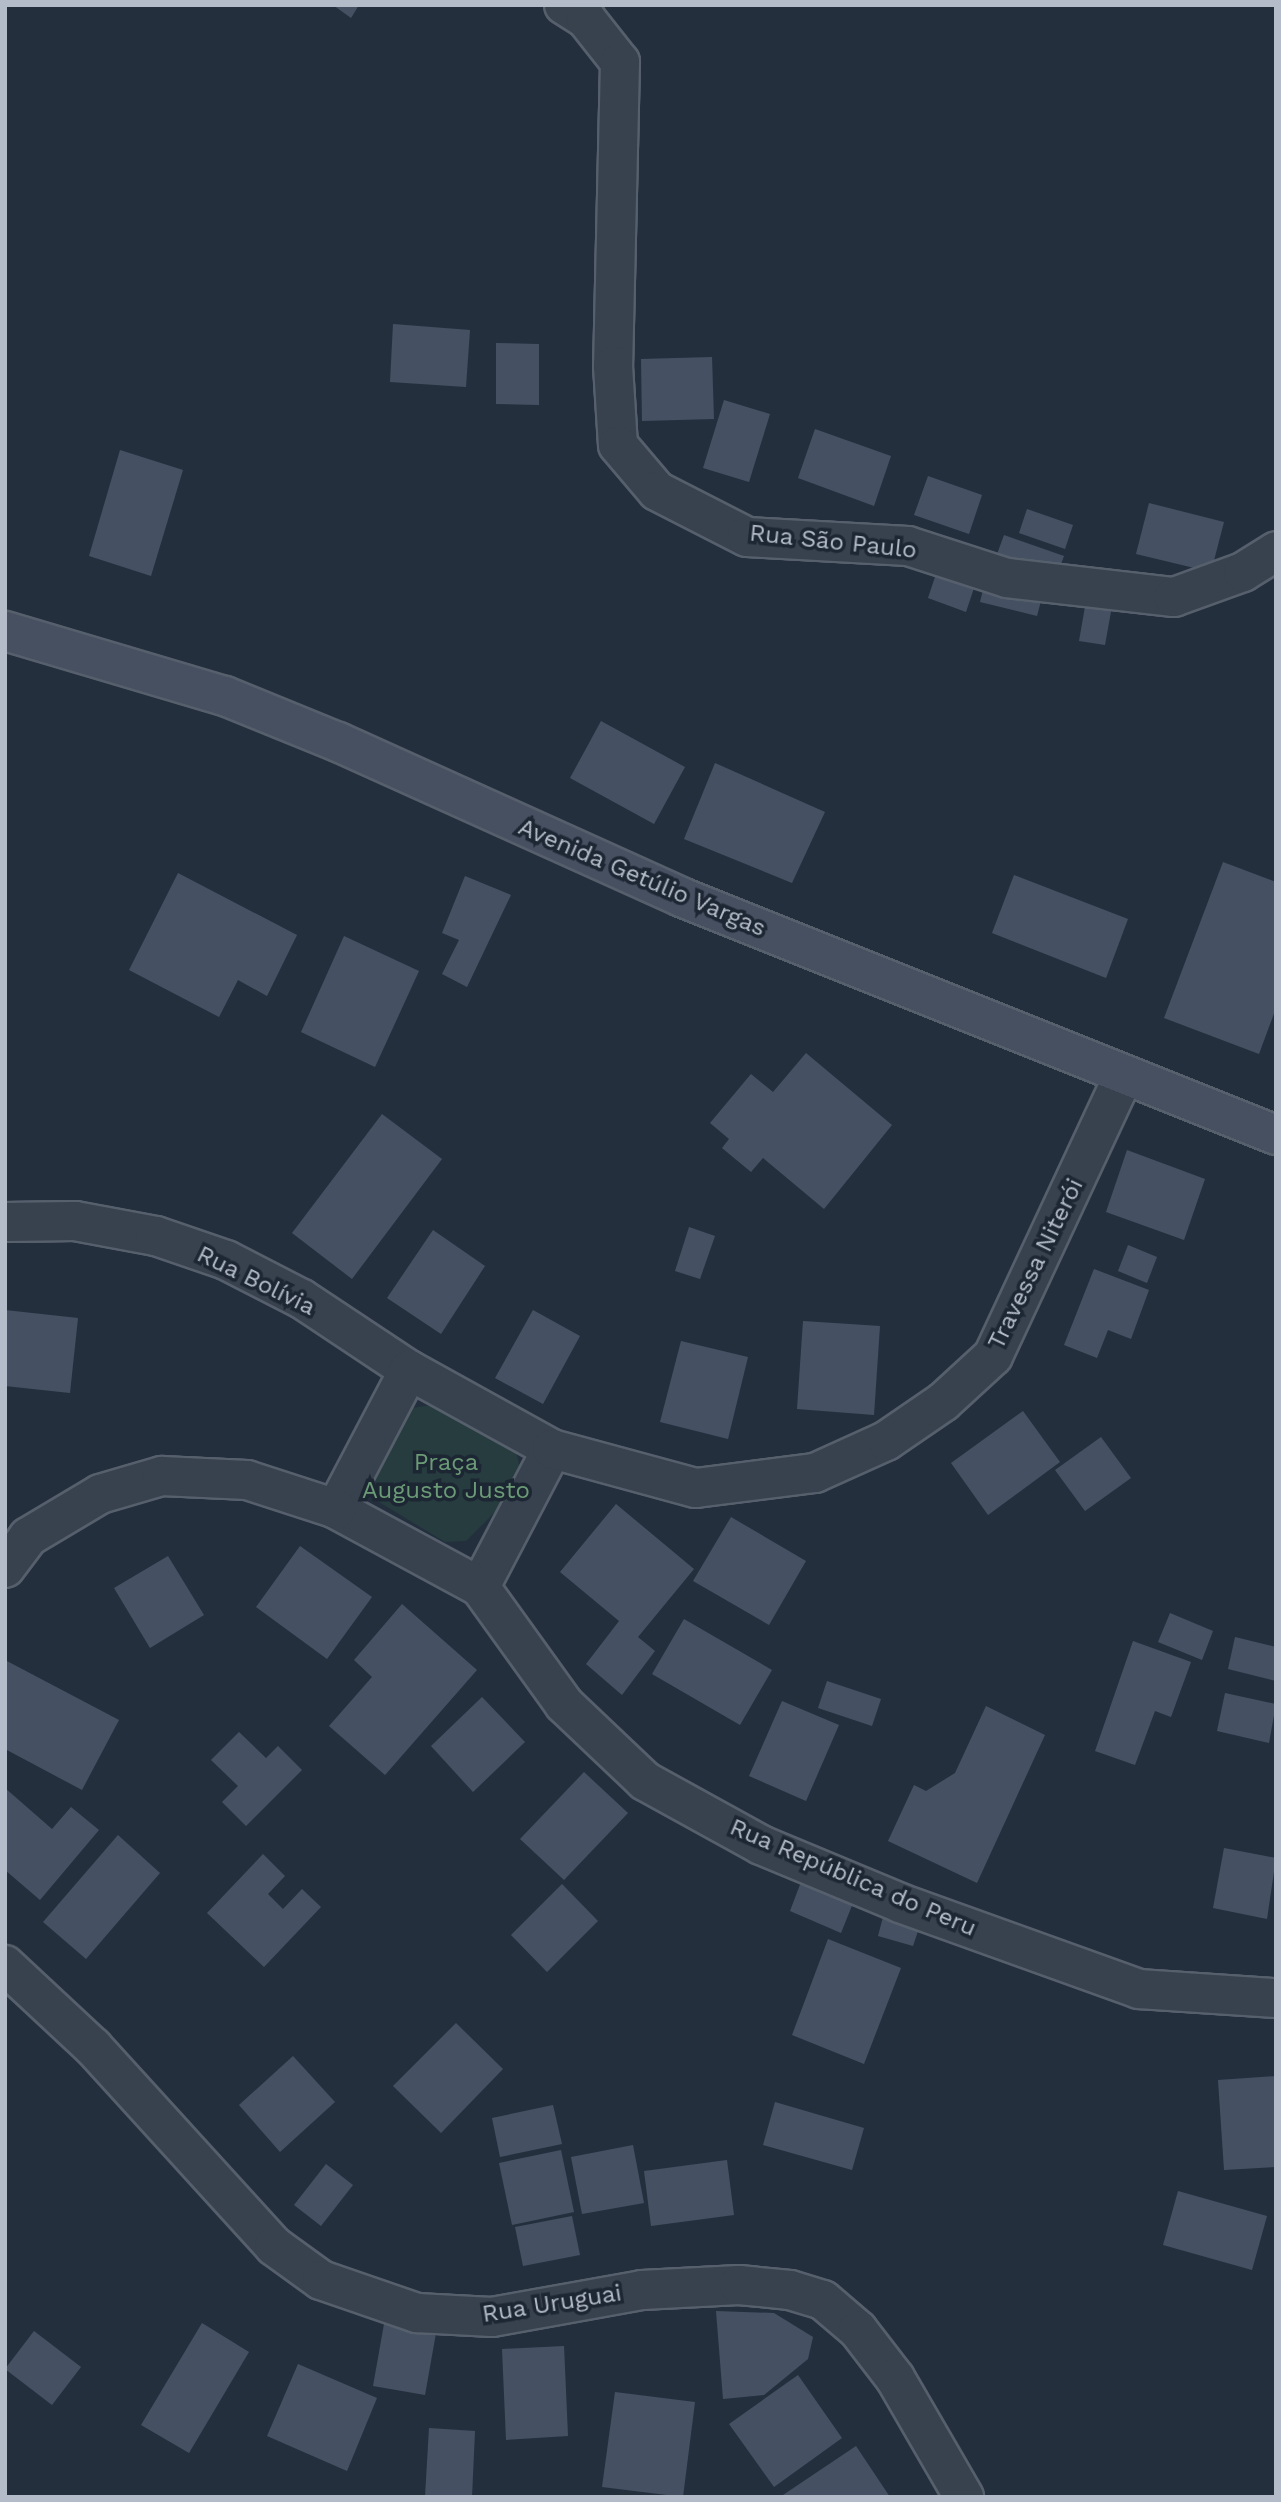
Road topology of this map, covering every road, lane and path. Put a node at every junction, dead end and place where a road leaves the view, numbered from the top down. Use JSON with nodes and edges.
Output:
{"nodes":[{"id":1,"x":564,"y":5,"type":"edge"},
{"id":2,"x":1276,"y":551,"type":"edge"},
{"id":3,"x":5,"y":631,"type":"edge"},
{"id":4,"x":1123,"y":1077,"type":"junction"},
{"id":5,"x":1276,"y":1135,"type":"edge"},
{"id":6,"x":5,"y":1222,"type":"edge"},
{"id":7,"x":409,"y":1370,"type":"junction"},
{"id":8,"x":552,"y":1449,"type":"junction"},
{"id":9,"x":336,"y":1509,"type":"junction"},
{"id":10,"x":5,"y":1568,"type":"edge"},
{"id":11,"x":480,"y":1587,"type":"junction"},
{"id":12,"x":5,"y":1965,"type":"edge"},
{"id":13,"x":1276,"y":1998,"type":"edge"},
{"id":14,"x":964,"y":2497,"type":"edge"}],
"edges":[{"from":1,"to":2,"type":"street","name":"Rua São Paulo"},
{"from":3,"to":4,"type":"street","name":"Avenida Getúlio Vargas"},
{"from":4,"to":5,"type":"street","name":"Avenida Getúlio Vargas"},
{"from":4,"to":8,"type":"street","name":"Travessa Niterói"},
{"from":6,"to":7,"type":"street","name":"Rua Bolívia"},
{"from":7,"to":8,"type":"street"},
{"from":7,"to":9,"type":"street"},
{"from":8,"to":11,"type":"street"},
{"from":9,"to":10,"type":"street"},
{"from":9,"to":11,"type":"street"},
{"from":11,"to":13,"type":"street","name":"Rua República do Peru"},
{"from":12,"to":14,"type":"street","name":"Rua Uruguai"}]}
